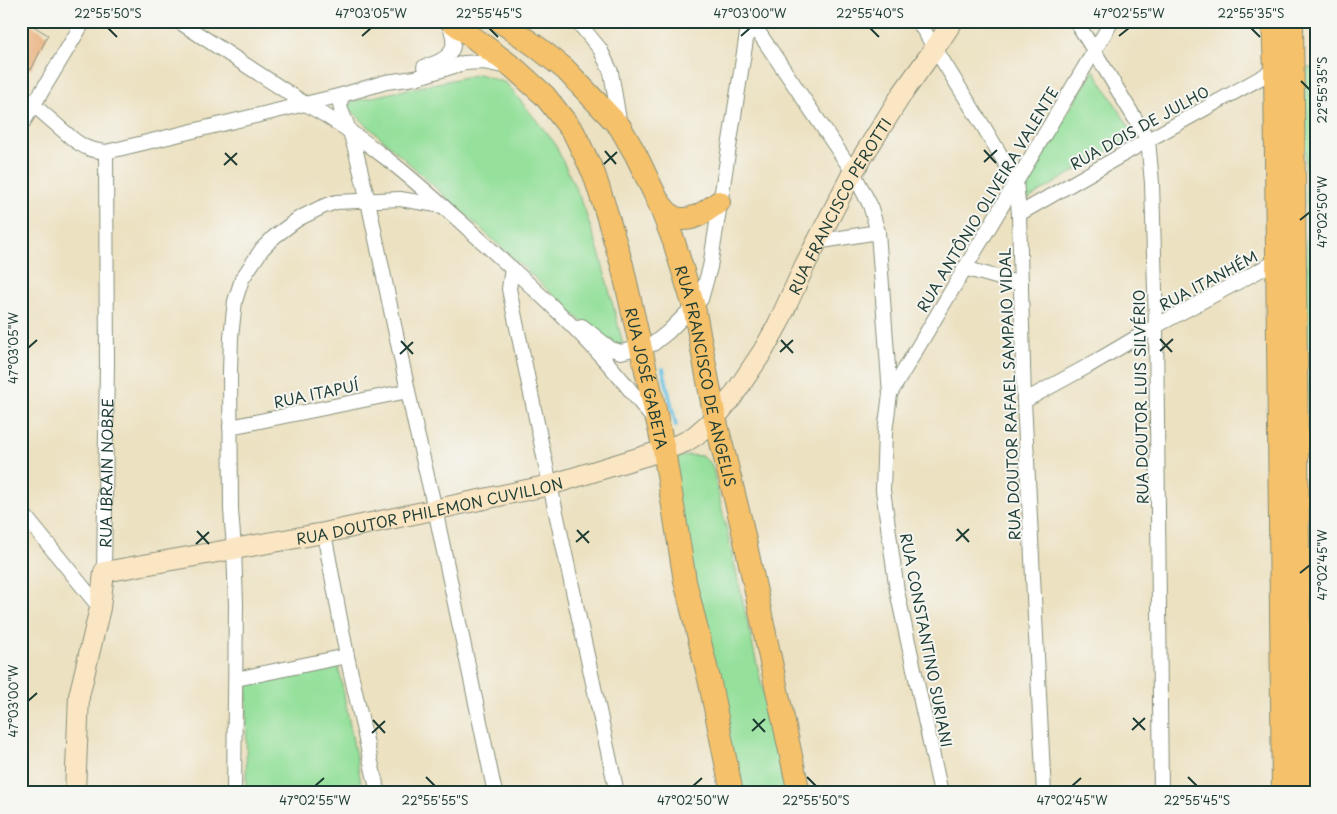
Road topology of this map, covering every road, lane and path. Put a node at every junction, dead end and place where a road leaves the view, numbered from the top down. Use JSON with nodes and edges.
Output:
{"nodes":[{"id":1,"x":84,"y":21,"type":"edge"},
{"id":2,"x":178,"y":21,"type":"edge"},
{"id":3,"x":450,"y":21,"type":"edge"},
{"id":4,"x":500,"y":21,"type":"edge"},
{"id":5,"x":577,"y":21,"type":"edge"},
{"id":6,"x":750,"y":21,"type":"edge"},
{"id":7,"x":918,"y":21,"type":"edge"},
{"id":8,"x":953,"y":21,"type":"edge"},
{"id":9,"x":1076,"y":21,"type":"edge"},
{"id":10,"x":1112,"y":21,"type":"edge"},
{"id":11,"x":1273,"y":21,"type":"edge"},
{"id":12,"x":1292,"y":21,"type":"edge"},
{"id":13,"x":936,"y":48,"type":"junction"},
{"id":14,"x":1094,"y":51,"type":"junction"},
{"id":15,"x":514,"y":68,"type":"junction"},
{"id":16,"x":1275,"y":70,"type":"junction"},
{"id":17,"x":386,"y":82,"type":"junction"},
{"id":18,"x":21,"y":94,"type":"edge"},
{"id":19,"x":342,"y":95,"type":"junction"},
{"id":20,"x":304,"y":103,"type":"junction"},
{"id":21,"x":34,"y":105,"type":"junction"},
{"id":22,"x":21,"y":126,"type":"edge"},
{"id":23,"x":620,"y":127,"type":"junction"},
{"id":24,"x":350,"y":132,"type":"junction"},
{"id":25,"x":1148,"y":140,"type":"junction"},
{"id":26,"x":106,"y":152,"type":"junction"},
{"id":27,"x":853,"y":172,"type":"junction"},
{"id":28,"x":1016,"y":181,"type":"junction"},
{"id":29,"x":368,"y":201,"type":"junction"},
{"id":30,"x":658,"y":201,"type":"junction"},
{"id":31,"x":720,"y":202,"type":"junction"},
{"id":32,"x":443,"y":206,"type":"junction"},
{"id":33,"x":1019,"y":214,"type":"junction"},
{"id":34,"x":878,"y":232,"type":"junction"},
{"id":35,"x":816,"y":242,"type":"junction"},
{"id":36,"x":1277,"y":261,"type":"junction"},
{"id":37,"x":512,"y":268,"type":"junction"},
{"id":38,"x":964,"y":268,"type":"junction"},
{"id":39,"x":1021,"y":284,"type":"junction"},
{"id":40,"x":532,"y":287,"type":"junction"},
{"id":41,"x":694,"y":307,"type":"junction"},
{"id":42,"x":1156,"y":326,"type":"junction"},
{"id":43,"x":641,"y":347,"type":"junction"},
{"id":44,"x":408,"y":391,"type":"junction"},
{"id":45,"x":890,"y":394,"type":"junction"},
{"id":46,"x":733,"y":396,"type":"joint"},
{"id":47,"x":1024,"y":401,"type":"junction"},
{"id":48,"x":715,"y":418,"type":"junction"},
{"id":49,"x":658,"y":424,"type":"junction"},
{"id":50,"x":230,"y":427,"type":"junction"},
{"id":51,"x":664,"y":450,"type":"junction"},
{"id":52,"x":550,"y":485,"type":"junction"},
{"id":53,"x":434,"y":509,"type":"junction"},
{"id":54,"x":21,"y":511,"type":"edge"},
{"id":55,"x":324,"y":533,"type":"junction"},
{"id":56,"x":234,"y":548,"type":"junction"},
{"id":57,"x":104,"y":572,"type":"junction"},
{"id":58,"x":100,"y":608,"type":"junction"},
{"id":59,"x":1300,"y":649,"type":"junction"},
{"id":60,"x":347,"y":656,"type":"junction"},
{"id":61,"x":236,"y":680,"type":"junction"},
{"id":62,"x":1316,"y":685,"type":"edge"},
{"id":63,"x":1282,"y":694,"type":"junction"},
{"id":64,"x":1308,"y":723,"type":"edge"},
{"id":65,"x":75,"y":793,"type":"edge"},
{"id":66,"x":234,"y":793,"type":"edge"},
{"id":67,"x":378,"y":793,"type":"edge"},
{"id":68,"x":495,"y":793,"type":"edge"},
{"id":69,"x":617,"y":793,"type":"edge"},
{"id":70,"x":732,"y":793,"type":"edge"},
{"id":71,"x":799,"y":793,"type":"edge"},
{"id":72,"x":940,"y":793,"type":"edge"},
{"id":73,"x":1044,"y":793,"type":"edge"},
{"id":74,"x":1161,"y":793,"type":"edge"},
{"id":75,"x":1283,"y":793,"type":"edge"},
{"id":76,"x":1301,"y":793,"type":"edge"}],
"edges":[{"from":1,"to":21,"type":"street"},
{"from":2,"to":20,"type":"street"},
{"from":3,"to":15,"type":"main road","name":"RUA JOSÉ GABETA"},
{"from":3,"to":17,"type":"street"},
{"from":4,"to":23,"type":"main road","name":"RUA FRANCISCO DE ANGELIS"},
{"from":5,"to":23,"type":"street"},
{"from":6,"to":27,"type":"street","name":"RUA CONSTANTINO SURIANI"},
{"from":6,"to":31,"type":"street"},
{"from":7,"to":13,"type":"street","name":"RUA DOUTOR RAFAEL SAMPAIO VIDAL"},
{"from":8,"to":13,"type":"street","name":"RUA FRANCISCO PEROTTI"},
{"from":9,"to":14,"type":"street","name":"RUA DOUTOR LUIS SILVÉRIO"},
{"from":10,"to":14,"type":"street","name":"RUA ANTÔNIO OLIVEIRA VALENTE"},
{"from":11,"to":16,"type":"main road"},
{"from":12,"to":59,"type":"main road"},
{"from":13,"to":27,"type":"street","name":"RUA FRANCISCO PEROTTI"},
{"from":13,"to":28,"type":"street","name":"RUA DOUTOR RAFAEL SAMPAIO VIDAL"},
{"from":14,"to":25,"type":"street","name":"RUA DOUTOR LUIS SILVÉRIO"},
{"from":14,"to":28,"type":"street","name":"RUA ANTÔNIO OLIVEIRA VALENTE"},
{"from":15,"to":17,"type":"street"},
{"from":15,"to":43,"type":"main road","name":"RUA JOSÉ GABETA"},
{"from":16,"to":25,"type":"street","name":"RUA DOIS DE JULHO"},
{"from":16,"to":36,"type":"main road"},
{"from":17,"to":19,"type":"street"},
{"from":18,"to":21,"type":"street"},
{"from":19,"to":20,"type":"street"},
{"from":19,"to":24,"type":"street"},
{"from":20,"to":24,"type":"street"},
{"from":20,"to":26,"type":"street"},
{"from":21,"to":22,"type":"street"},
{"from":21,"to":26,"type":"street"},
{"from":23,"to":30,"type":"main road","name":"RUA FRANCISCO DE ANGELIS"},
{"from":24,"to":29,"type":"street"},
{"from":24,"to":32,"type":"street"},
{"from":25,"to":33,"type":"street","name":"RUA DOIS DE JULHO"},
{"from":25,"to":42,"type":"street","name":"RUA DOUTOR LUIS SILVÉRIO"},
{"from":26,"to":57,"type":"street","name":"RUA IBRAIN NOBRE"},
{"from":27,"to":34,"type":"street","name":"RUA CONSTANTINO SURIANI"},
{"from":27,"to":35,"type":"street","name":"RUA FRANCISCO PEROTTI"},
{"from":28,"to":33,"type":"street","name":"RUA DOUTOR RAFAEL SAMPAIO VIDAL"},
{"from":28,"to":38,"type":"street","name":"RUA ANTÔNIO OLIVEIRA VALENTE"},
{"from":29,"to":32,"type":"street"},
{"from":29,"to":44,"type":"street"},
{"from":29,"to":50,"type":"street"},
{"from":30,"to":31,"type":"main road"},
{"from":30,"to":41,"type":"main road","name":"RUA FRANCISCO DE ANGELIS"},
{"from":31,"to":41,"type":"street"},
{"from":32,"to":37,"type":"street"},
{"from":33,"to":39,"type":"street","name":"RUA DOUTOR RAFAEL SAMPAIO VIDAL"},
{"from":34,"to":35,"type":"street"},
{"from":34,"to":45,"type":"street","name":"RUA CONSTANTINO SURIANI"},
{"from":35,"to":46,"type":"street","name":"RUA FRANCISCO PEROTTI"},
{"from":36,"to":42,"type":"street","name":"RUA ITANHÉM"},
{"from":36,"to":63,"type":"main road"},
{"from":37,"to":40,"type":"street"},
{"from":37,"to":52,"type":"street"},
{"from":38,"to":39,"type":"street"},
{"from":38,"to":45,"type":"street","name":"RUA ANTÔNIO OLIVEIRA VALENTE"},
{"from":39,"to":47,"type":"street","name":"RUA DOUTOR RAFAEL SAMPAIO VIDAL"},
{"from":40,"to":43,"type":"street"},
{"from":40,"to":49,"type":"street"},
{"from":41,"to":43,"type":"street"},
{"from":41,"to":48,"type":"main road","name":"RUA FRANCISCO DE ANGELIS"},
{"from":42,"to":47,"type":"street","name":"RUA ITANHÉM"},
{"from":42,"to":74,"type":"street","name":"RUA DOUTOR LUIS SILVÉRIO"},
{"from":43,"to":49,"type":"main road","name":"RUA JOSÉ GABETA"},
{"from":44,"to":50,"type":"street","name":"RUA ITAPUÍ"},
{"from":44,"to":53,"type":"street"},
{"from":45,"to":72,"type":"street","name":"RUA CONSTANTINO SURIANI"},
{"from":46,"to":48,"type":"street","name":"RUA DOUTOR PHILEMON CUVILLON"},
{"from":47,"to":73,"type":"street","name":"RUA DOUTOR RAFAEL SAMPAIO VIDAL"},
{"from":48,"to":51,"type":"street","name":"RUA DOUTOR PHILEMON CUVILLON"},
{"from":48,"to":71,"type":"main road","name":"RUA FRANCISCO DE ANGELIS"},
{"from":49,"to":51,"type":"main road","name":"RUA JOSÉ GABETA"},
{"from":50,"to":56,"type":"street"},
{"from":51,"to":52,"type":"street","name":"RUA DOUTOR PHILEMON CUVILLON"},
{"from":51,"to":70,"type":"main road","name":"RUA JOSÉ GABETA"},
{"from":52,"to":53,"type":"street","name":"RUA DOUTOR PHILEMON CUVILLON"},
{"from":52,"to":69,"type":"street"},
{"from":53,"to":55,"type":"street","name":"RUA DOUTOR PHILEMON CUVILLON"},
{"from":53,"to":68,"type":"street"},
{"from":54,"to":58,"type":"street"},
{"from":55,"to":56,"type":"street","name":"RUA DOUTOR PHILEMON CUVILLON"},
{"from":55,"to":60,"type":"street"},
{"from":56,"to":57,"type":"street","name":"RUA DOUTOR PHILEMON CUVILLON"},
{"from":56,"to":61,"type":"street"},
{"from":57,"to":58,"type":"street","name":"RUA IBRAIN NOBRE"},
{"from":58,"to":65,"type":"street","name":"RUA IBRAIN NOBRE"},
{"from":59,"to":62,"type":"street"},
{"from":59,"to":64,"type":"main road"},
{"from":60,"to":61,"type":"street"},
{"from":60,"to":67,"type":"street"},
{"from":61,"to":66,"type":"street"},
{"from":63,"to":64,"type":"street"},
{"from":63,"to":75,"type":"main road"},
{"from":64,"to":76,"type":"main road"}]}
